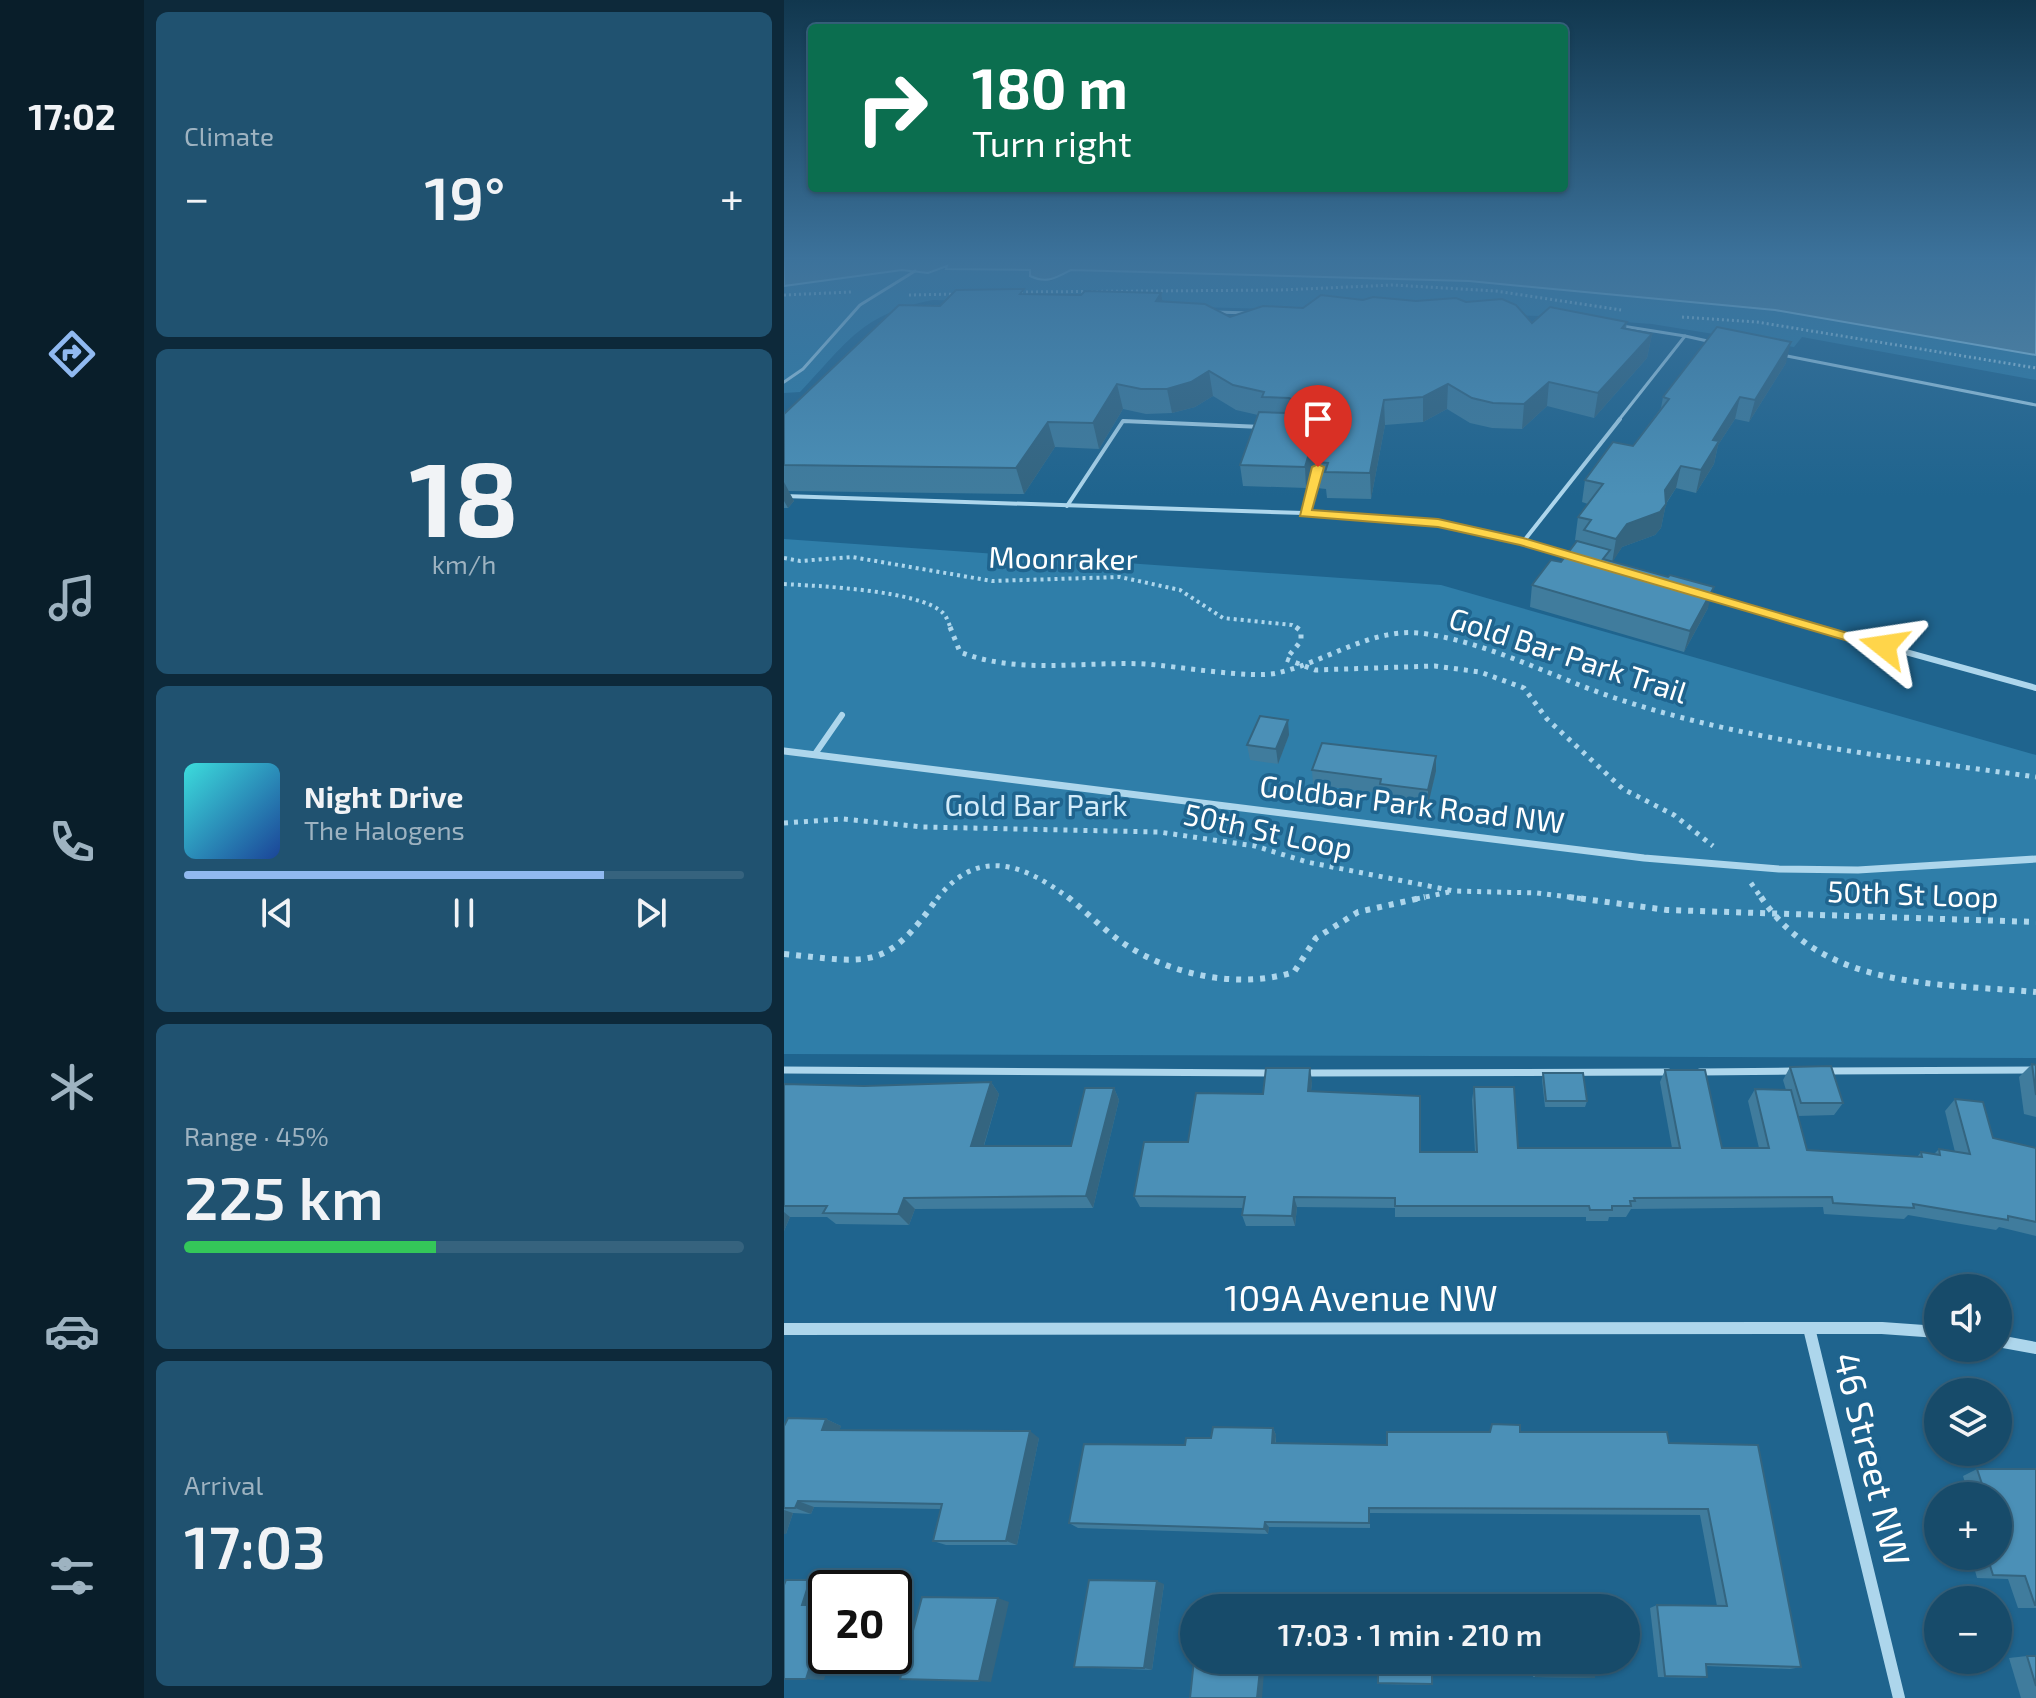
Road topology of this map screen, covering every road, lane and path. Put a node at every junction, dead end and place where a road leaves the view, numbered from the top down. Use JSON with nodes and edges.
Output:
{"nodes":[{"id":1,"x":829,"y":337,"type":"edge"},
{"id":2,"x":1684,"y":337,"type":"edge"},
{"id":3,"x":1691,"y":337,"type":"edge"},
{"id":4,"x":1849,"y":337,"type":"edge"},
{"id":5,"x":1715,"y":342,"type":"edge"},
{"id":6,"x":1777,"y":354,"type":"edge"},
{"id":7,"x":2036,"y":368,"type":"edge"},
{"id":8,"x":784,"y":382,"type":"edge"},
{"id":9,"x":2036,"y":405,"type":"edge"},
{"id":10,"x":1275,"y":428,"type":"edge"},
{"id":11,"x":1321,"y":458,"type":"edge"},
{"id":12,"x":784,"y":496,"type":"edge"},
{"id":13,"x":1067,"y":506,"type":"junction"},
{"id":14,"x":1304,"y":513,"type":"junction"},
{"id":15,"x":1523,"y":542,"type":"junction"},
{"id":16,"x":784,"y":558,"type":"edge"},
{"id":17,"x":1575,"y":560,"type":"edge"},
{"id":18,"x":784,"y":584,"type":"edge"},
{"id":19,"x":1704,"y":597,"type":"edge"},
{"id":20,"x":1300,"y":667,"type":"junction"},
{"id":21,"x":2036,"y":688,"type":"edge"},
{"id":22,"x":842,"y":715,"type":"dead end"},
{"id":23,"x":784,"y":751,"type":"edge"},
{"id":24,"x":815,"y":754,"type":"junction"},
{"id":25,"x":2036,"y":777,"type":"edge"},
{"id":26,"x":784,"y":823,"type":"edge"},
{"id":27,"x":2036,"y":859,"type":"edge"},
{"id":28,"x":1738,"y":866,"type":"junction"},
{"id":29,"x":1454,"y":891,"type":"junction"},
{"id":30,"x":2036,"y":922,"type":"edge"},
{"id":31,"x":784,"y":954,"type":"edge"},
{"id":32,"x":2036,"y":992,"type":"edge"},
{"id":33,"x":784,"y":1070,"type":"edge"},
{"id":34,"x":2036,"y":1070,"type":"edge"},
{"id":35,"x":1799,"y":1071,"type":"edge"},
{"id":36,"x":1815,"y":1071,"type":"edge"},
{"id":37,"x":1673,"y":1072,"type":"edge"},
{"id":38,"x":1689,"y":1072,"type":"edge"},
{"id":39,"x":1279,"y":1073,"type":"edge"},
{"id":40,"x":1295,"y":1073,"type":"edge"},
{"id":41,"x":1809,"y":1328,"type":"junction"},
{"id":42,"x":784,"y":1329,"type":"edge"},
{"id":43,"x":1924,"y":1332,"type":"edge"},
{"id":44,"x":2012,"y":1344,"type":"edge"},
{"id":45,"x":2036,"y":1348,"type":"edge"},
{"id":46,"x":1899,"y":1698,"type":"edge"}],
"edges":[{"from":1,"to":8,"type":"lane"},
{"from":2,"to":15,"type":"lane"},
{"from":3,"to":5,"type":"lane"},
{"from":4,"to":7,"type":"path"},
{"from":6,"to":9,"type":"lane"},
{"from":10,"to":13,"type":"lane"},
{"from":11,"to":14,"type":"lane"},
{"from":12,"to":13,"type":"lane"},
{"from":13,"to":14,"type":"lane"},
{"from":14,"to":15,"type":"lane"},
{"from":15,"to":17,"type":"lane"},
{"from":16,"to":20,"type":"path","name":"Moonraker"},
{"from":18,"to":20,"type":"path","name":"Gold Bar Park Trail"},
{"from":19,"to":21,"type":"lane"},
{"from":20,"to":25,"type":"path","name":"Gold Bar Park Trail"},
{"from":20,"to":28,"type":"path"},
{"from":22,"to":24,"type":"lane"},
{"from":23,"to":24,"type":"street","name":"Goldbar Park Road NW"},
{"from":24,"to":28,"type":"street","name":"Goldbar Park Road NW"},
{"from":26,"to":29,"type":"path","name":"50th St Loop"},
{"from":27,"to":28,"type":"street","name":"Goldbar Park Road NW"},
{"from":28,"to":32,"type":"path"},
{"from":29,"to":30,"type":"path","name":"50th St Loop"},
{"from":29,"to":31,"type":"path","name":"50th St Loop"},
{"from":33,"to":39,"type":"lane"},
{"from":34,"to":36,"type":"lane"},
{"from":35,"to":38,"type":"lane"},
{"from":37,"to":40,"type":"lane"},
{"from":41,"to":42,"type":"street","name":"109A Avenue NW"},
{"from":41,"to":43,"type":"street","name":"109A Avenue NW"},
{"from":41,"to":46,"type":"street","name":"46 Street NW"},
{"from":44,"to":45,"type":"street"}]}
